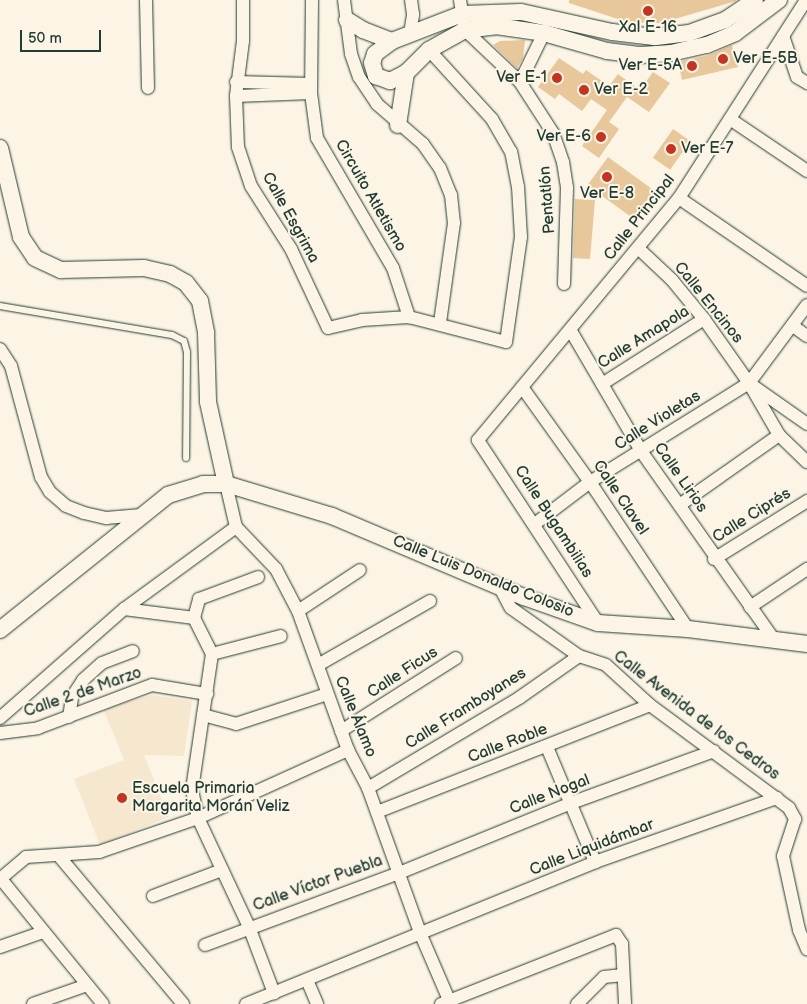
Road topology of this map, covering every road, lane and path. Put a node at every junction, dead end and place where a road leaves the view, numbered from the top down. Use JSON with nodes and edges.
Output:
{"nodes":[{"id":1,"x":146,"y":0,"type":"edge"},
{"id":2,"x":244,"y":0,"type":"edge"},
{"id":3,"x":312,"y":0,"type":"edge"},
{"id":4,"x":344,"y":0,"type":"edge"},
{"id":5,"x":411,"y":0,"type":"edge"},
{"id":6,"x":755,"y":0,"type":"edge"},
{"id":7,"x":779,"y":0,"type":"edge"},
{"id":8,"x":806,"y":0,"type":"edge"},
{"id":9,"x":413,"y":14,"type":"junction"},
{"id":10,"x":462,"y":15,"type":"edge"},
{"id":11,"x":347,"y":20,"type":"junction"},
{"id":12,"x":428,"y":26,"type":"junction"},
{"id":13,"x":544,"y":33,"type":"junction"},
{"id":14,"x":410,"y":34,"type":"junction"},
{"id":15,"x":783,"y":36,"type":"junction"},
{"id":16,"x":392,"y":41,"type":"junction"},
{"id":17,"x":429,"y":50,"type":"junction"},
{"id":18,"x":406,"y":73,"type":"junction"},
{"id":19,"x":236,"y":82,"type":"junction"},
{"id":20,"x":520,"y":82,"type":"junction"},
{"id":21,"x":807,"y":83,"type":"edge"},
{"id":22,"x":148,"y":88,"type":"dead end"},
{"id":23,"x":311,"y":89,"type":"junction"},
{"id":24,"x":236,"y":96,"type":"junction"},
{"id":25,"x":730,"y":119,"type":"junction"},
{"id":26,"x":398,"y":125,"type":"junction"},
{"id":27,"x":0,"y":148,"type":"edge"},
{"id":28,"x":807,"y":171,"type":"edge"},
{"id":29,"x":0,"y":173,"type":"edge"},
{"id":30,"x":679,"y":198,"type":"junction"},
{"id":31,"x":12,"y":204,"type":"junction"},
{"id":32,"x":638,"y":248,"type":"junction"},
{"id":33,"x":564,"y":284,"type":"dead end"},
{"id":34,"x":807,"y":286,"type":"edge"},
{"id":35,"x":807,"y":305,"type":"edge"},
{"id":36,"x":0,"y":306,"type":"edge"},
{"id":37,"x":409,"y":317,"type":"junction"},
{"id":38,"x":704,"y":319,"type":"junction"},
{"id":39,"x":440,"y":323,"type":"junction"},
{"id":40,"x":794,"y":326,"type":"junction"},
{"id":41,"x":571,"y":331,"type":"junction"},
{"id":42,"x":807,"y":336,"type":"edge"},
{"id":43,"x":0,"y":350,"type":"edge"},
{"id":44,"x":749,"y":383,"type":"junction"},
{"id":45,"x":602,"y":384,"type":"junction"},
{"id":46,"x":522,"y":387,"type":"junction"},
{"id":47,"x":807,"y":424,"type":"edge"},
{"id":48,"x":779,"y":435,"type":"junction"},
{"id":49,"x":478,"y":440,"type":"joint"},
{"id":50,"x":641,"y":451,"type":"junction"},
{"id":51,"x":186,"y":458,"type":"dead end"},
{"id":52,"x":807,"y":462,"type":"edge"},
{"id":53,"x":590,"y":482,"type":"junction"},
{"id":54,"x":226,"y":484,"type":"junction"},
{"id":55,"x":680,"y":504,"type":"junction"},
{"id":56,"x":806,"y":504,"type":"edge"},
{"id":57,"x":144,"y":515,"type":"junction"},
{"id":58,"x":536,"y":523,"type":"junction"},
{"id":59,"x":236,"y":527,"type":"junction"},
{"id":60,"x":714,"y":559,"type":"junction"},
{"id":61,"x":807,"y":569,"type":"edge"},
{"id":62,"x":360,"y":570,"type":"dead end"},
{"id":63,"x":258,"y":577,"type":"dead end"},
{"id":64,"x":498,"y":584,"type":"junction"},
{"id":65,"x":430,"y":600,"type":"dead end"},
{"id":66,"x":750,"y":607,"type":"junction"},
{"id":67,"x":124,"y":609,"type":"junction"},
{"id":68,"x":298,"y":611,"type":"junction"},
{"id":69,"x":194,"y":618,"type":"junction"},
{"id":70,"x":598,"y":622,"type":"junction"},
{"id":71,"x":688,"y":629,"type":"junction"},
{"id":72,"x":0,"y":630,"type":"edge"},
{"id":73,"x":281,"y":636,"type":"dead end"},
{"id":74,"x":773,"y":638,"type":"junction"},
{"id":75,"x":807,"y":644,"type":"edge"},
{"id":76,"x":133,"y":651,"type":"dead end"},
{"id":77,"x":212,"y":654,"type":"junction"},
{"id":78,"x":580,"y":656,"type":"junction"},
{"id":79,"x":456,"y":658,"type":"dead end"},
{"id":80,"x":318,"y":665,"type":"junction"},
{"id":81,"x":207,"y":694,"type":"junction"},
{"id":82,"x":327,"y":694,"type":"junction"},
{"id":83,"x":650,"y":705,"type":"junction"},
{"id":84,"x":203,"y":715,"type":"junction"},
{"id":85,"x":69,"y":717,"type":"junction"},
{"id":86,"x":0,"y":718,"type":"edge"},
{"id":87,"x":341,"y":731,"type":"junction"},
{"id":88,"x":0,"y":733,"type":"edge"},
{"id":89,"x":547,"y":746,"type":"junction"},
{"id":90,"x":348,"y":750,"type":"junction"},
{"id":91,"x":714,"y":751,"type":"junction"},
{"id":92,"x":368,"y":788,"type":"junction"},
{"id":93,"x":777,"y":798,"type":"junction"},
{"id":94,"x":571,"y":802,"type":"junction"},
{"id":95,"x":377,"y":812,"type":"junction"},
{"id":96,"x":198,"y":818,"type":"junction"},
{"id":97,"x":59,"y":856,"type":"junction"},
{"id":98,"x":596,"y":862,"type":"junction"},
{"id":99,"x":222,"y":870,"type":"junction"},
{"id":100,"x":399,"y":872,"type":"junction"},
{"id":101,"x":0,"y":879,"type":"edge"},
{"id":102,"x":153,"y":896,"type":"dead end"},
{"id":103,"x":249,"y":927,"type":"junction"},
{"id":104,"x":43,"y":932,"type":"junction"},
{"id":105,"x":421,"y":935,"type":"junction"},
{"id":106,"x":205,"y":945,"type":"dead end"},
{"id":107,"x":0,"y":947,"type":"edge"},
{"id":108,"x":807,"y":949,"type":"edge"},
{"id":109,"x":623,"y":975,"type":"junction"},
{"id":110,"x":307,"y":980,"type":"junction"},
{"id":111,"x":87,"y":985,"type":"junction"},
{"id":112,"x":274,"y":993,"type":"junction"},
{"id":113,"x":471,"y":999,"type":"edge"},
{"id":114,"x":445,"y":1002,"type":"edge"},
{"id":115,"x":33,"y":1004,"type":"edge"},
{"id":116,"x":103,"y":1004,"type":"edge"},
{"id":117,"x":183,"y":1004,"type":"edge"},
{"id":118,"x":246,"y":1004,"type":"edge"},
{"id":119,"x":317,"y":1004,"type":"edge"},
{"id":120,"x":577,"y":1004,"type":"edge"},
{"id":121,"x":625,"y":1004,"type":"edge"}],
"edges":[{"from":1,"to":22,"type":"street"},
{"from":2,"to":19,"type":"street","name":"Calle Esgrima"},
{"from":3,"to":23,"type":"street","name":"Circuito Atletismo"},
{"from":4,"to":11,"type":"street"},
{"from":5,"to":9,"type":"street"},
{"from":6,"to":10,"type":"street"},
{"from":7,"to":13,"type":"street"},
{"from":8,"to":15,"type":"street","name":"Calle Principal"},
{"from":9,"to":12,"type":"street"},
{"from":9,"to":14,"type":"street"},
{"from":10,"to":12,"type":"street"},
{"from":10,"to":13,"type":"street"},
{"from":10,"to":17,"type":"street"},
{"from":10,"to":20,"type":"street","name":"Pentatlón"},
{"from":11,"to":16,"type":"street"},
{"from":11,"to":26,"type":"street"},
{"from":12,"to":14,"type":"street"},
{"from":13,"to":20,"type":"street"},
{"from":14,"to":16,"type":"street"},
{"from":15,"to":21,"type":"street"},
{"from":15,"to":25,"type":"street","name":"Calle Principal"},
{"from":16,"to":18,"type":"street"},
{"from":17,"to":18,"type":"street"},
{"from":17,"to":39,"type":"street"},
{"from":18,"to":26,"type":"street"},
{"from":19,"to":23,"type":"street"},
{"from":19,"to":24,"type":"street","name":"Calle Esgrima"},
{"from":20,"to":33,"type":"street","name":"Pentatlón"},
{"from":23,"to":24,"type":"street"},
{"from":23,"to":37,"type":"street","name":"Circuito Atletismo"},
{"from":24,"to":37,"type":"street","name":"Calle Esgrima"},
{"from":25,"to":28,"type":"street"},
{"from":25,"to":30,"type":"street","name":"Calle Principal"},
{"from":26,"to":39,"type":"street"},
{"from":27,"to":31,"type":"street"},
{"from":29,"to":31,"type":"lane"},
{"from":30,"to":32,"type":"street","name":"Calle Principal"},
{"from":30,"to":34,"type":"street"},
{"from":31,"to":54,"type":"street"},
{"from":32,"to":38,"type":"street","name":"Calle Encinos"},
{"from":32,"to":41,"type":"street","name":"Calle Principal"},
{"from":35,"to":40,"type":"street","name":"Calle Violetas"},
{"from":36,"to":51,"type":"lane"},
{"from":37,"to":39,"type":"street"},
{"from":38,"to":44,"type":"street","name":"Calle Encinos"},
{"from":38,"to":45,"type":"street","name":"Calle Amapola"},
{"from":40,"to":42,"type":"street"},
{"from":40,"to":44,"type":"street","name":"Calle Violetas"},
{"from":41,"to":45,"type":"street","name":"Calle Lirios"},
{"from":41,"to":46,"type":"street","name":"Calle Principal"},
{"from":43,"to":57,"type":"street"},
{"from":44,"to":47,"type":"street"},
{"from":44,"to":48,"type":"street"},
{"from":44,"to":50,"type":"street","name":"Calle Violetas"},
{"from":45,"to":50,"type":"street","name":"Calle Lirios"},
{"from":46,"to":49,"type":"street","name":"Calle Principal"},
{"from":46,"to":53,"type":"street","name":"Calle Clavel"},
{"from":48,"to":52,"type":"street"},
{"from":48,"to":55,"type":"street"},
{"from":49,"to":58,"type":"street","name":"Calle Bugambilias"},
{"from":50,"to":53,"type":"street","name":"Calle Violetas"},
{"from":50,"to":55,"type":"street","name":"Calle Lirios"},
{"from":53,"to":58,"type":"street","name":"Calle Violetas"},
{"from":53,"to":71,"type":"street","name":"Calle Clavel"},
{"from":54,"to":57,"type":"street"},
{"from":54,"to":59,"type":"street"},
{"from":54,"to":64,"type":"street","name":"Calle Luis Donaldo Colosio"},
{"from":55,"to":60,"type":"street","name":"Calle Lirios"},
{"from":56,"to":60,"type":"street","name":"Calle Ciprés"},
{"from":57,"to":72,"type":"street"},
{"from":58,"to":70,"type":"street","name":"Calle Bugambilias"},
{"from":59,"to":67,"type":"street"},
{"from":59,"to":68,"type":"street","name":"Calle Álamo"},
{"from":60,"to":66,"type":"street","name":"Calle Lirios"},
{"from":61,"to":66,"type":"street"},
{"from":62,"to":68,"type":"street"},
{"from":63,"to":69,"type":"street"},
{"from":64,"to":70,"type":"street","name":"Calle Luis Donaldo Colosio"},
{"from":64,"to":78,"type":"street","name":"Calle Avenida de los Cedros"},
{"from":65,"to":80,"type":"street"},
{"from":66,"to":74,"type":"street","name":"Calle Lirios"},
{"from":67,"to":69,"type":"street"},
{"from":67,"to":86,"type":"street"},
{"from":68,"to":80,"type":"street","name":"Calle Álamo"},
{"from":69,"to":77,"type":"street"},
{"from":70,"to":71,"type":"street","name":"Calle Luis Donaldo Colosio"},
{"from":71,"to":74,"type":"street","name":"Calle Luis Donaldo Colosio"},
{"from":73,"to":77,"type":"street"},
{"from":74,"to":75,"type":"street","name":"Calle Luis Donaldo Colosio"},
{"from":76,"to":85,"type":"street"},
{"from":77,"to":81,"type":"street"},
{"from":78,"to":83,"type":"street","name":"Calle Avenida de los Cedros"},
{"from":78,"to":92,"type":"street","name":"Calle Framboyanes"},
{"from":79,"to":87,"type":"street","name":"Calle Ficus"},
{"from":80,"to":82,"type":"street","name":"Calle Álamo"},
{"from":81,"to":84,"type":"street"},
{"from":81,"to":85,"type":"street","name":"Calle 2 de Marzo"},
{"from":82,"to":84,"type":"street"},
{"from":82,"to":87,"type":"street","name":"Calle Álamo"},
{"from":83,"to":89,"type":"street","name":"Calle Roble"},
{"from":83,"to":91,"type":"street","name":"Calle Avenida de los Cedros"},
{"from":84,"to":96,"type":"street"},
{"from":85,"to":88,"type":"street","name":"Calle 2 de Marzo"},
{"from":87,"to":90,"type":"street","name":"Calle Álamo"},
{"from":89,"to":94,"type":"street"},
{"from":89,"to":95,"type":"street","name":"Calle Roble"},
{"from":90,"to":92,"type":"street","name":"Calle Álamo"},
{"from":90,"to":96,"type":"street"},
{"from":91,"to":93,"type":"street","name":"Calle Avenida de los Cedros"},
{"from":91,"to":94,"type":"street","name":"Calle Nogal"},
{"from":92,"to":95,"type":"street","name":"Calle Álamo"},
{"from":93,"to":98,"type":"street","name":"Calle Liquidámbar"},
{"from":93,"to":108,"type":"street","name":"Calle Avenida de los Cedros"},
{"from":94,"to":98,"type":"street"},
{"from":94,"to":100,"type":"street","name":"Calle Nogal"},
{"from":95,"to":100,"type":"street","name":"Calle Álamo"},
{"from":96,"to":97,"type":"street"},
{"from":96,"to":99,"type":"street"},
{"from":97,"to":101,"type":"street"},
{"from":97,"to":117,"type":"street"},
{"from":98,"to":105,"type":"street","name":"Calle Liquidámbar"},
{"from":99,"to":102,"type":"street"},
{"from":99,"to":103,"type":"street"},
{"from":100,"to":103,"type":"street","name":"Calle Víctor Puebla"},
{"from":100,"to":105,"type":"street","name":"Calle Álamo"},
{"from":101,"to":104,"type":"street"},
{"from":103,"to":106,"type":"street","name":"Calle Víctor Puebla"},
{"from":103,"to":112,"type":"street"},
{"from":104,"to":107,"type":"street"},
{"from":104,"to":111,"type":"street"},
{"from":105,"to":110,"type":"street","name":"Calle Liquidámbar"},
{"from":105,"to":114,"type":"street","name":"Calle Álamo"},
{"from":109,"to":113,"type":"street"},
{"from":109,"to":120,"type":"street"},
{"from":109,"to":121,"type":"street"},
{"from":110,"to":112,"type":"street","name":"Calle Liquidámbar"},
{"from":110,"to":119,"type":"street"},
{"from":111,"to":115,"type":"street"},
{"from":111,"to":116,"type":"street"},
{"from":112,"to":118,"type":"street","name":"Calle Liquidámbar"},
{"from":113,"to":114,"type":"street"}]}
